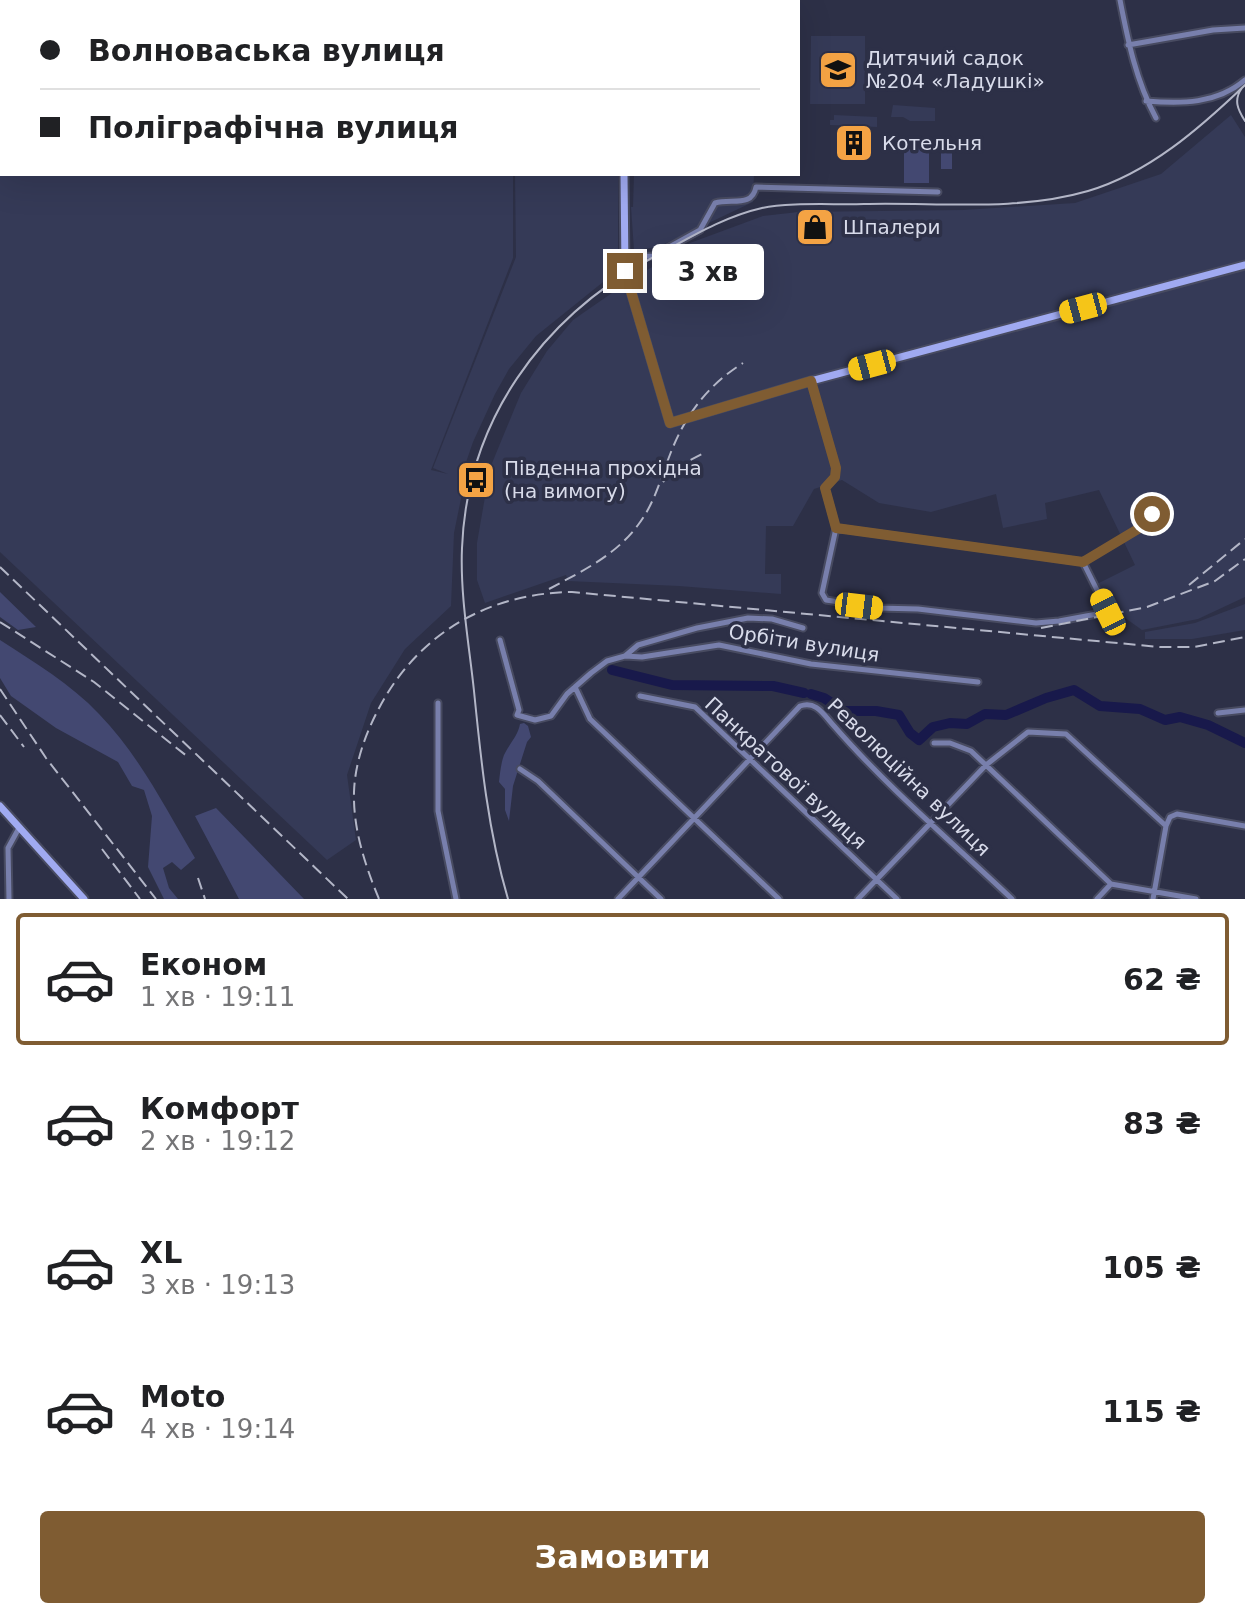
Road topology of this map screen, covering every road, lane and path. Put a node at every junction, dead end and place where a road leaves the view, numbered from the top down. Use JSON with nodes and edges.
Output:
{"nodes":[{"id":1,"x":1120,"y":0,"type":"edge"},
{"id":2,"x":1245,"y":28,"type":"edge"},
{"id":3,"x":1128,"y":45,"type":"junction"},
{"id":4,"x":1245,"y":80,"type":"edge"},
{"id":5,"x":1146,"y":101,"type":"junction"},
{"id":6,"x":1156,"y":118,"type":"dead end"},
{"id":7,"x":624,"y":176,"type":"edge"},
{"id":8,"x":938,"y":192,"type":"dead end"},
{"id":9,"x":624,"y":257,"type":"junction"},
{"id":10,"x":1245,"y":265,"type":"edge"},
{"id":11,"x":811,"y":381,"type":"junction"},
{"id":12,"x":1163,"y":506,"type":"dead end"},
{"id":13,"x":836,"y":528,"type":"junction"},
{"id":14,"x":1083,"y":562,"type":"junction"},
{"id":15,"x":803,"y":628,"type":"dead end"},
{"id":16,"x":500,"y":640,"type":"dead end"},
{"id":17,"x":625,"y":656,"type":"junction"},
{"id":18,"x":978,"y":682,"type":"dead end"},
{"id":19,"x":575,"y":687,"type":"junction"},
{"id":20,"x":640,"y":696,"type":"dead end"},
{"id":21,"x":438,"y":703,"type":"dead end"},
{"id":22,"x":1245,"y":710,"type":"edge"},
{"id":23,"x":1218,"y":713,"type":"dead end"},
{"id":24,"x":934,"y":743,"type":"dead end"},
{"id":25,"x":749,"y":760,"type":"junction"},
{"id":26,"x":986,"y":765,"type":"junction"},
{"id":27,"x":520,"y":769,"type":"dead end"},
{"id":28,"x":0,"y":806,"type":"edge"},
{"id":29,"x":693,"y":818,"type":"junction"},
{"id":30,"x":930,"y":821,"type":"junction"},
{"id":31,"x":1166,"y":826,"type":"junction"},
{"id":32,"x":1245,"y":826,"type":"edge"},
{"id":33,"x":19,"y":828,"type":"junction"},
{"id":34,"x":639,"y":878,"type":"junction"},
{"id":35,"x":876,"y":880,"type":"junction"},
{"id":36,"x":1111,"y":884,"type":"junction"},
{"id":37,"x":1153,"y":895,"type":"edge"},
{"id":38,"x":9,"y":899,"type":"edge"},
{"id":39,"x":84,"y":899,"type":"edge"},
{"id":40,"x":456,"y":899,"type":"edge"},
{"id":41,"x":618,"y":899,"type":"edge"},
{"id":42,"x":661,"y":899,"type":"edge"},
{"id":43,"x":779,"y":899,"type":"edge"},
{"id":44,"x":858,"y":899,"type":"edge"},
{"id":45,"x":897,"y":899,"type":"edge"},
{"id":46,"x":1012,"y":899,"type":"edge"},
{"id":47,"x":1097,"y":899,"type":"edge"},
{"id":48,"x":1196,"y":899,"type":"edge"}],
"edges":[{"from":1,"to":3,"type":"street"},
{"from":2,"to":3,"type":"street"},
{"from":3,"to":5,"type":"street"},
{"from":4,"to":5,"type":"street"},
{"from":5,"to":6,"type":"street"},
{"from":7,"to":9,"type":"street"},
{"from":8,"to":9,"type":"street"},
{"from":9,"to":11,"type":"street"},
{"from":10,"to":11,"type":"street"},
{"from":11,"to":13,"type":"street"},
{"from":12,"to":14,"type":"street"},
{"from":13,"to":14,"type":"street"},
{"from":13,"to":14,"type":"street"},
{"from":15,"to":17,"type":"street"},
{"from":16,"to":19,"type":"street"},
{"from":17,"to":18,"type":"street","name":"Орбіти вулиця"},
{"from":17,"to":19,"type":"street"},
{"from":19,"to":29,"type":"street"},
{"from":20,"to":25,"type":"street","name":"Панкратової вулиця"},
{"from":21,"to":40,"type":"street"},
{"from":22,"to":23,"type":"street"},
{"from":24,"to":26,"type":"street"},
{"from":25,"to":29,"type":"street","name":"Революційна вулиця"},
{"from":25,"to":30,"type":"street","name":"Революційна вулиця"},
{"from":25,"to":35,"type":"street","name":"Панкратової вулиця"},
{"from":26,"to":30,"type":"street"},
{"from":26,"to":31,"type":"street"},
{"from":26,"to":36,"type":"street"},
{"from":27,"to":34,"type":"street"},
{"from":28,"to":33,"type":"street"},
{"from":29,"to":34,"type":"street","name":"Революційна вулиця"},
{"from":29,"to":43,"type":"street"},
{"from":30,"to":35,"type":"street"},
{"from":30,"to":46,"type":"street","name":"Революційна вулиця"},
{"from":31,"to":32,"type":"street"},
{"from":31,"to":37,"type":"street"},
{"from":33,"to":38,"type":"street"},
{"from":33,"to":39,"type":"street"},
{"from":34,"to":41,"type":"street","name":"Революційна вулиця"},
{"from":34,"to":42,"type":"street"},
{"from":35,"to":44,"type":"street"},
{"from":35,"to":45,"type":"street","name":"Панкратової вулиця"},
{"from":36,"to":37,"type":"street"},
{"from":36,"to":47,"type":"street"},
{"from":37,"to":48,"type":"street"}]}
